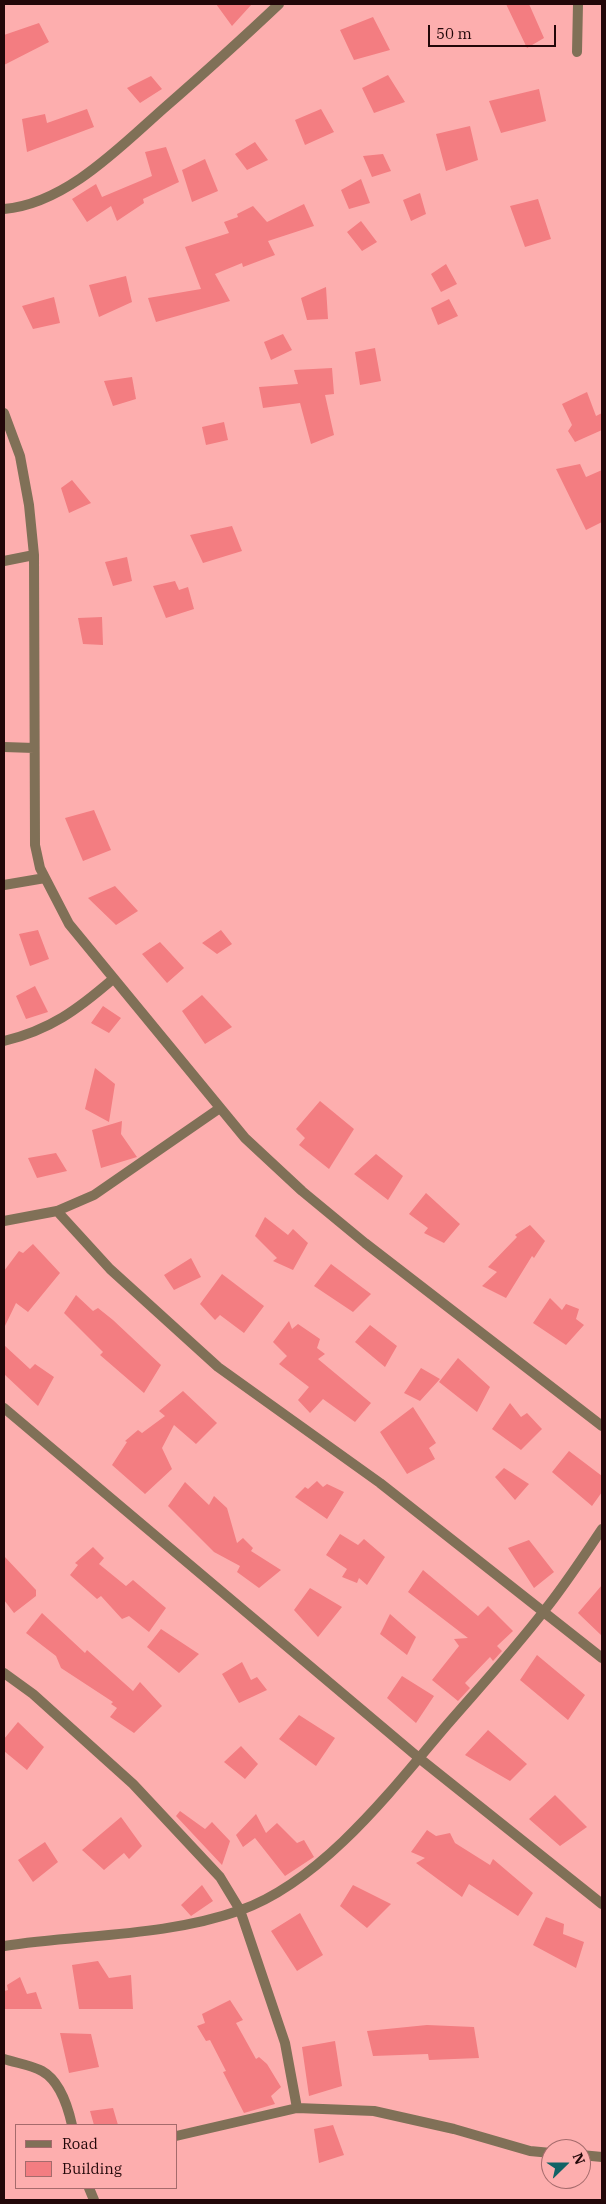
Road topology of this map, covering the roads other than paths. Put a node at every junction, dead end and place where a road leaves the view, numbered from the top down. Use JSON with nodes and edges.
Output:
{"nodes":[{"id":1,"x":279,"y":4,"type":"edge"},
{"id":2,"x":578,"y":4,"type":"edge"},
{"id":3,"x":577,"y":52,"type":"dead end"},
{"id":4,"x":4,"y":209,"type":"edge"},
{"id":5,"x":4,"y":413,"type":"edge"},
{"id":6,"x":34,"y":556,"type":"junction"},
{"id":7,"x":4,"y":562,"type":"edge"},
{"id":8,"x":4,"y":747,"type":"edge"},
{"id":9,"x":34,"y":748,"type":"junction"},
{"id":10,"x":45,"y":878,"type":"junction"},
{"id":11,"x":4,"y":885,"type":"edge"},
{"id":12,"x":113,"y":979,"type":"junction"},
{"id":13,"x":4,"y":1042,"type":"edge"},
{"id":14,"x":220,"y":1108,"type":"junction"},
{"id":15,"x":57,"y":1211,"type":"junction"},
{"id":16,"x":4,"y":1221,"type":"edge"},
{"id":17,"x":4,"y":1408,"type":"edge"},
{"id":18,"x":602,"y":1426,"type":"edge"},
{"id":19,"x":602,"y":1529,"type":"edge"},
{"id":20,"x":544,"y":1611,"type":"junction"},
{"id":21,"x":602,"y":1658,"type":"edge"},
{"id":22,"x":4,"y":1673,"type":"edge"},
{"id":23,"x":419,"y":1758,"type":"junction"},
{"id":24,"x":602,"y":1904,"type":"edge"},
{"id":25,"x":240,"y":1910,"type":"junction"},
{"id":26,"x":4,"y":1946,"type":"edge"},
{"id":27,"x":4,"y":2059,"type":"edge"},
{"id":28,"x":298,"y":2108,"type":"junction"},
{"id":29,"x":72,"y":2124,"type":"edge"},
{"id":30,"x":178,"y":2136,"type":"edge"},
{"id":31,"x":541,"y":2152,"type":"edge"}],
"edges":[{"from":1,"to":4,"type":"street"},
{"from":2,"to":3,"type":"street"},
{"from":5,"to":6,"type":"street"},
{"from":6,"to":7,"type":"street"},
{"from":6,"to":9,"type":"street"},
{"from":8,"to":9,"type":"street"},
{"from":9,"to":10,"type":"street"},
{"from":10,"to":11,"type":"street"},
{"from":10,"to":12,"type":"street"},
{"from":12,"to":13,"type":"street"},
{"from":12,"to":14,"type":"street"},
{"from":14,"to":15,"type":"street"},
{"from":14,"to":18,"type":"street"},
{"from":15,"to":16,"type":"street"},
{"from":15,"to":20,"type":"street"},
{"from":17,"to":23,"type":"street"},
{"from":19,"to":20,"type":"street"},
{"from":20,"to":21,"type":"street"},
{"from":20,"to":23,"type":"street"},
{"from":22,"to":25,"type":"street"},
{"from":23,"to":24,"type":"street"},
{"from":23,"to":25,"type":"street"},
{"from":25,"to":26,"type":"street"},
{"from":25,"to":28,"type":"street"},
{"from":27,"to":29,"type":"street"},
{"from":28,"to":30,"type":"street"},
{"from":28,"to":31,"type":"street"}]}
